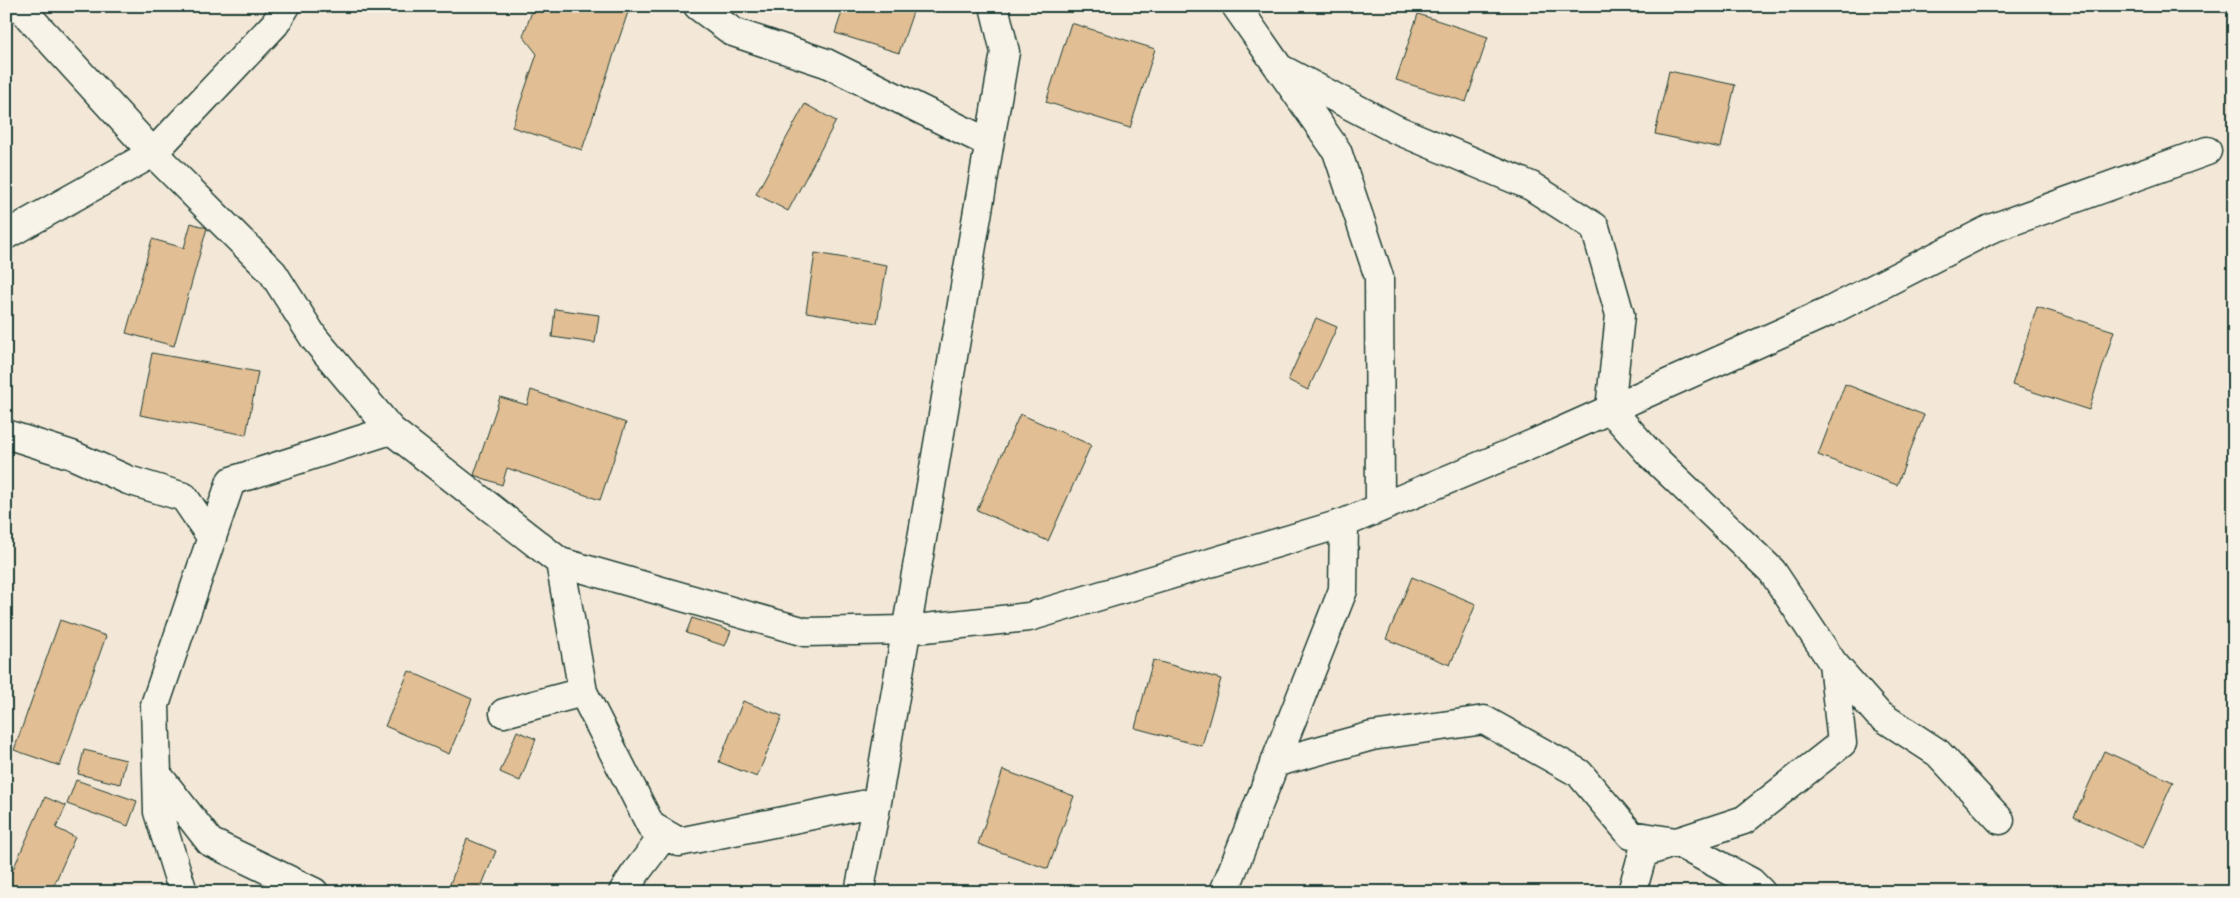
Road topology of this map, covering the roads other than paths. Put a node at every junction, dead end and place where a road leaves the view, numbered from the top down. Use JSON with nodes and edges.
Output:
{"nodes":[{"id":1,"x":19,"y":6,"type":"edge"},
{"id":2,"x":286,"y":6,"type":"edge"},
{"id":3,"x":698,"y":6,"type":"edge"},
{"id":4,"x":994,"y":6,"type":"edge"},
{"id":5,"x":1236,"y":6,"type":"edge"},
{"id":6,"x":1279,"y":68,"type":"junction"},
{"id":7,"x":989,"y":143,"type":"junction"},
{"id":8,"x":2207,"y":151,"type":"dead end"},
{"id":9,"x":153,"y":153,"type":"junction"},
{"id":10,"x":6,"y":235,"type":"edge"},
{"id":11,"x":1610,"y":409,"type":"junction"},
{"id":12,"x":391,"y":430,"type":"junction"},
{"id":13,"x":6,"y":434,"type":"edge"},
{"id":14,"x":1380,"y":508,"type":"junction"},
{"id":15,"x":1344,"y":523,"type":"junction"},
{"id":16,"x":212,"y":538,"type":"junction"},
{"id":17,"x":560,"y":562,"type":"junction"},
{"id":18,"x":906,"y":630,"type":"junction"},
{"id":19,"x":1833,"y":663,"type":"junction"},
{"id":20,"x":583,"y":692,"type":"junction"},
{"id":21,"x":504,"y":714,"type":"dead end"},
{"id":22,"x":1274,"y":763,"type":"junction"},
{"id":23,"x":158,"y":774,"type":"junction"},
{"id":24,"x":877,"y":802,"type":"junction"},
{"id":25,"x":2000,"y":820,"type":"dead end"},
{"id":26,"x":665,"y":834,"type":"junction"},
{"id":27,"x":1676,"y":842,"type":"junction"},
{"id":28,"x":183,"y":892,"type":"edge"},
{"id":29,"x":314,"y":892,"type":"edge"},
{"id":30,"x":624,"y":892,"type":"edge"},
{"id":31,"x":859,"y":892,"type":"edge"},
{"id":32,"x":1224,"y":892,"type":"edge"},
{"id":33,"x":1632,"y":892,"type":"edge"},
{"id":34,"x":1761,"y":892,"type":"edge"}],
"edges":[{"from":1,"to":9,"type":"street"},
{"from":2,"to":9,"type":"street"},
{"from":3,"to":7,"type":"street"},
{"from":4,"to":7,"type":"street"},
{"from":5,"to":6,"type":"street"},
{"from":6,"to":11,"type":"street"},
{"from":6,"to":14,"type":"street"},
{"from":7,"to":18,"type":"street"},
{"from":8,"to":11,"type":"street"},
{"from":9,"to":10,"type":"street"},
{"from":9,"to":12,"type":"street"},
{"from":11,"to":14,"type":"street"},
{"from":11,"to":19,"type":"street"},
{"from":12,"to":16,"type":"street"},
{"from":12,"to":17,"type":"street"},
{"from":13,"to":16,"type":"street"},
{"from":14,"to":15,"type":"street"},
{"from":15,"to":18,"type":"street"},
{"from":15,"to":22,"type":"street"},
{"from":16,"to":23,"type":"street"},
{"from":17,"to":18,"type":"street"},
{"from":17,"to":20,"type":"street"},
{"from":18,"to":24,"type":"street"},
{"from":19,"to":25,"type":"street"},
{"from":19,"to":27,"type":"street"},
{"from":20,"to":21,"type":"street"},
{"from":20,"to":26,"type":"street"},
{"from":22,"to":27,"type":"street"},
{"from":22,"to":32,"type":"street"},
{"from":23,"to":28,"type":"street"},
{"from":23,"to":29,"type":"street"},
{"from":24,"to":26,"type":"street"},
{"from":24,"to":31,"type":"street"},
{"from":26,"to":30,"type":"street"},
{"from":27,"to":33,"type":"street"},
{"from":27,"to":34,"type":"street"}]}
